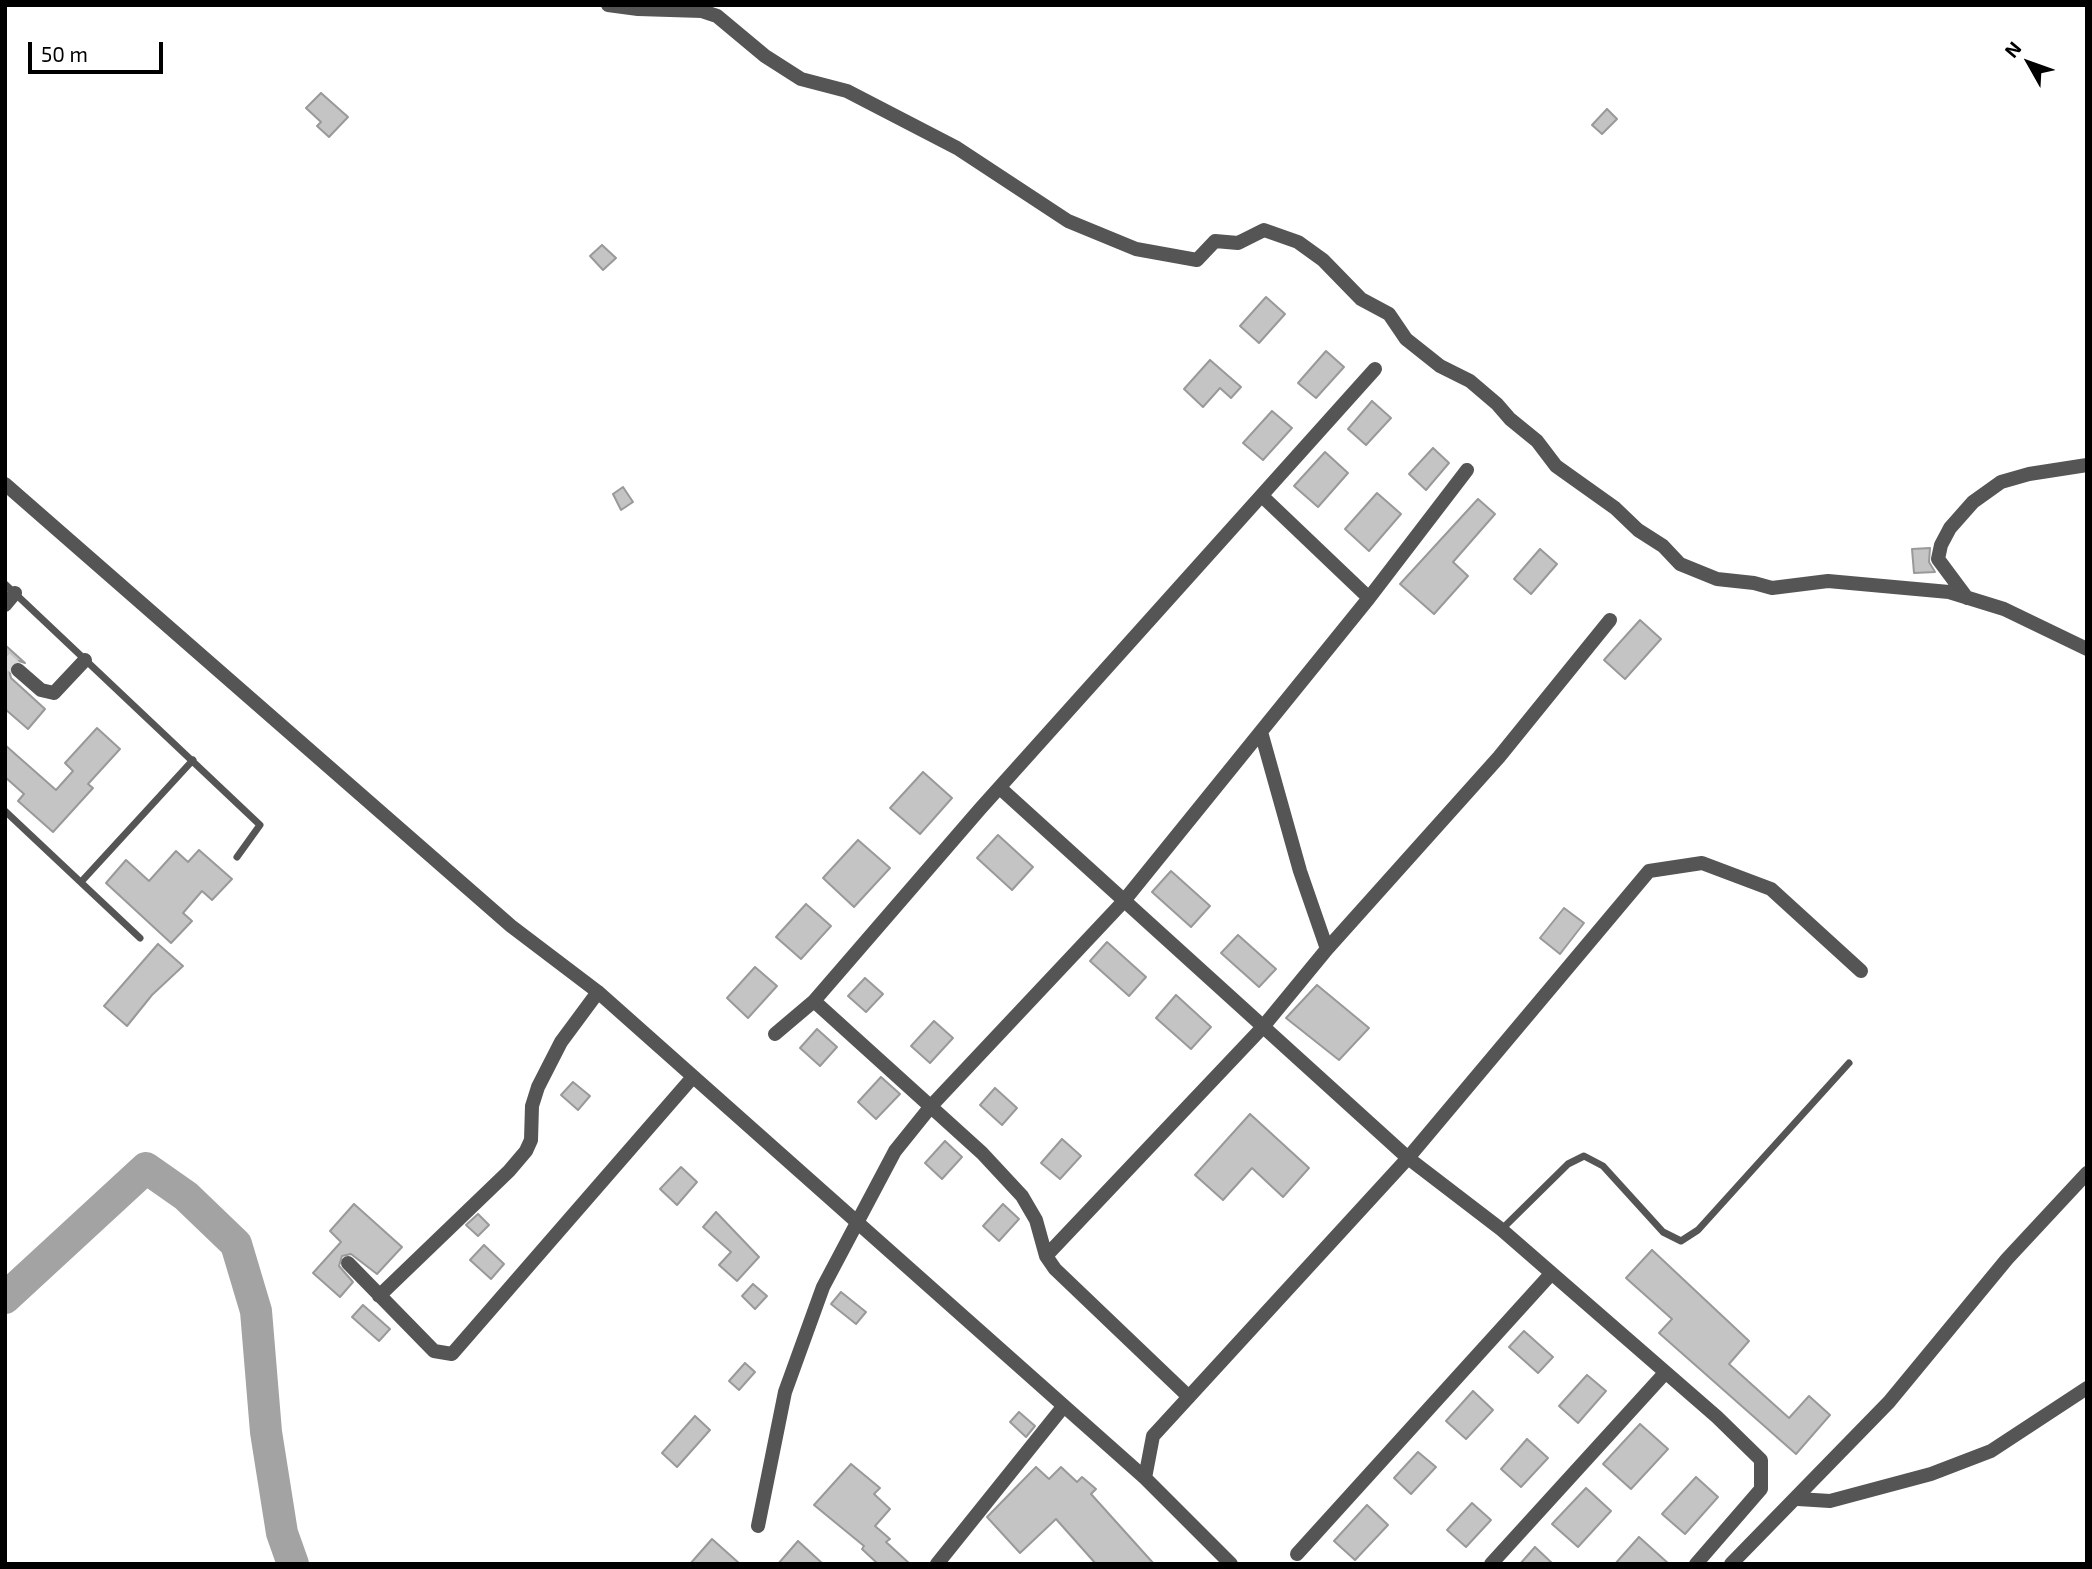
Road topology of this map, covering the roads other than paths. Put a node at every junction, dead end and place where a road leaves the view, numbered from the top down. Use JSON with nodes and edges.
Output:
{"nodes":[{"id":1,"x":608,"y":5,"type":"edge"},
{"id":2,"x":1375,"y":369,"type":"dead end"},
{"id":3,"x":2087,"y":466,"type":"edge"},
{"id":4,"x":1467,"y":470,"type":"dead end"},
{"id":5,"x":5,"y":484,"type":"edge"},
{"id":6,"x":1262,"y":496,"type":"junction"},
{"id":7,"x":8,"y":594,"type":"edge"},
{"id":8,"x":1369,"y":598,"type":"junction"},
{"id":9,"x":1968,"y":599,"type":"junction"},
{"id":10,"x":1610,"y":620,"type":"dead end"},
{"id":11,"x":2087,"y":649,"type":"edge"},
{"id":12,"x":85,"y":660,"type":"junction"},
{"id":13,"x":18,"y":670,"type":"tunnel mouth"},
{"id":14,"x":1261,"y":732,"type":"junction"},
{"id":15,"x":193,"y":760,"type":"junction"},
{"id":16,"x":1000,"y":789,"type":"junction"},
{"id":17,"x":5,"y":811,"type":"edge"},
{"id":18,"x":237,"y":857,"type":"dead end"},
{"id":19,"x":81,"y":882,"type":"junction"},
{"id":20,"x":1124,"y":902,"type":"junction"},
{"id":21,"x":140,"y":938,"type":"dead end"},
{"id":22,"x":1327,"y":949,"type":"junction"},
{"id":23,"x":1861,"y":971,"type":"dead end"},
{"id":24,"x":598,"y":992,"type":"junction"},
{"id":25,"x":814,"y":1001,"type":"junction"},
{"id":26,"x":1262,"y":1028,"type":"junction"},
{"id":27,"x":775,"y":1034,"type":"dead end"},
{"id":28,"x":1849,"y":1063,"type":"dead end"},
{"id":29,"x":692,"y":1078,"type":"junction"},
{"id":30,"x":932,"y":1105,"type":"junction"},
{"id":31,"x":1408,"y":1158,"type":"junction"},
{"id":32,"x":2087,"y":1172,"type":"edge"},
{"id":33,"x":855,"y":1221,"type":"junction"},
{"id":34,"x":1502,"y":1230,"type":"junction"},
{"id":35,"x":1046,"y":1256,"type":"junction"},
{"id":36,"x":348,"y":1263,"type":"dead end"},
{"id":37,"x":1550,"y":1275,"type":"junction"},
{"id":38,"x":379,"y":1296,"type":"junction"},
{"id":39,"x":1665,"y":1373,"type":"junction"},
{"id":40,"x":2087,"y":1388,"type":"edge"},
{"id":41,"x":1189,"y":1397,"type":"junction"},
{"id":42,"x":1063,"y":1407,"type":"junction"},
{"id":43,"x":1145,"y":1478,"type":"junction"},
{"id":44,"x":1798,"y":1499,"type":"junction"},
{"id":45,"x":758,"y":1525,"type":"dead end"},
{"id":46,"x":1297,"y":1554,"type":"dead end"},
{"id":47,"x":946,"y":1560,"type":"edge"},
{"id":48,"x":1231,"y":1564,"type":"edge"},
{"id":49,"x":1491,"y":1564,"type":"edge"},
{"id":50,"x":1696,"y":1564,"type":"edge"},
{"id":51,"x":1731,"y":1564,"type":"edge"}],
"edges":[{"from":1,"to":9,"type":"street"},
{"from":2,"to":6,"type":"street"},
{"from":3,"to":9,"type":"street"},
{"from":4,"to":8,"type":"street"},
{"from":5,"to":24,"type":"street"},
{"from":6,"to":8,"type":"street"},
{"from":6,"to":16,"type":"street"},
{"from":7,"to":12,"type":"lane"},
{"from":8,"to":14,"type":"street"},
{"from":9,"to":11,"type":"street"},
{"from":10,"to":22,"type":"street"},
{"from":12,"to":13,"type":"street"},
{"from":12,"to":15,"type":"lane"},
{"from":14,"to":20,"type":"street"},
{"from":14,"to":22,"type":"street"},
{"from":15,"to":18,"type":"lane"},
{"from":15,"to":19,"type":"lane"},
{"from":16,"to":20,"type":"street"},
{"from":16,"to":25,"type":"street"},
{"from":17,"to":19,"type":"lane"},
{"from":19,"to":21,"type":"lane"},
{"from":20,"to":26,"type":"street"},
{"from":20,"to":30,"type":"street"},
{"from":22,"to":26,"type":"street"},
{"from":23,"to":31,"type":"street"},
{"from":24,"to":29,"type":"street"},
{"from":24,"to":38,"type":"street"},
{"from":25,"to":27,"type":"street"},
{"from":25,"to":30,"type":"street"},
{"from":26,"to":31,"type":"street"},
{"from":26,"to":35,"type":"street"},
{"from":28,"to":34,"type":"lane"},
{"from":29,"to":33,"type":"street"},
{"from":29,"to":38,"type":"street"},
{"from":30,"to":33,"type":"street"},
{"from":30,"to":35,"type":"street"},
{"from":31,"to":34,"type":"street"},
{"from":31,"to":41,"type":"street"},
{"from":32,"to":44,"type":"street"},
{"from":33,"to":42,"type":"street"},
{"from":33,"to":45,"type":"street"},
{"from":34,"to":37,"type":"street"},
{"from":35,"to":41,"type":"street"},
{"from":36,"to":38,"type":"street"},
{"from":37,"to":39,"type":"street"},
{"from":37,"to":46,"type":"street"},
{"from":39,"to":49,"type":"street"},
{"from":39,"to":50,"type":"street"},
{"from":40,"to":44,"type":"street"},
{"from":41,"to":43,"type":"street"},
{"from":42,"to":43,"type":"street"},
{"from":42,"to":47,"type":"street"},
{"from":43,"to":48,"type":"street"},
{"from":44,"to":51,"type":"street"}]}
